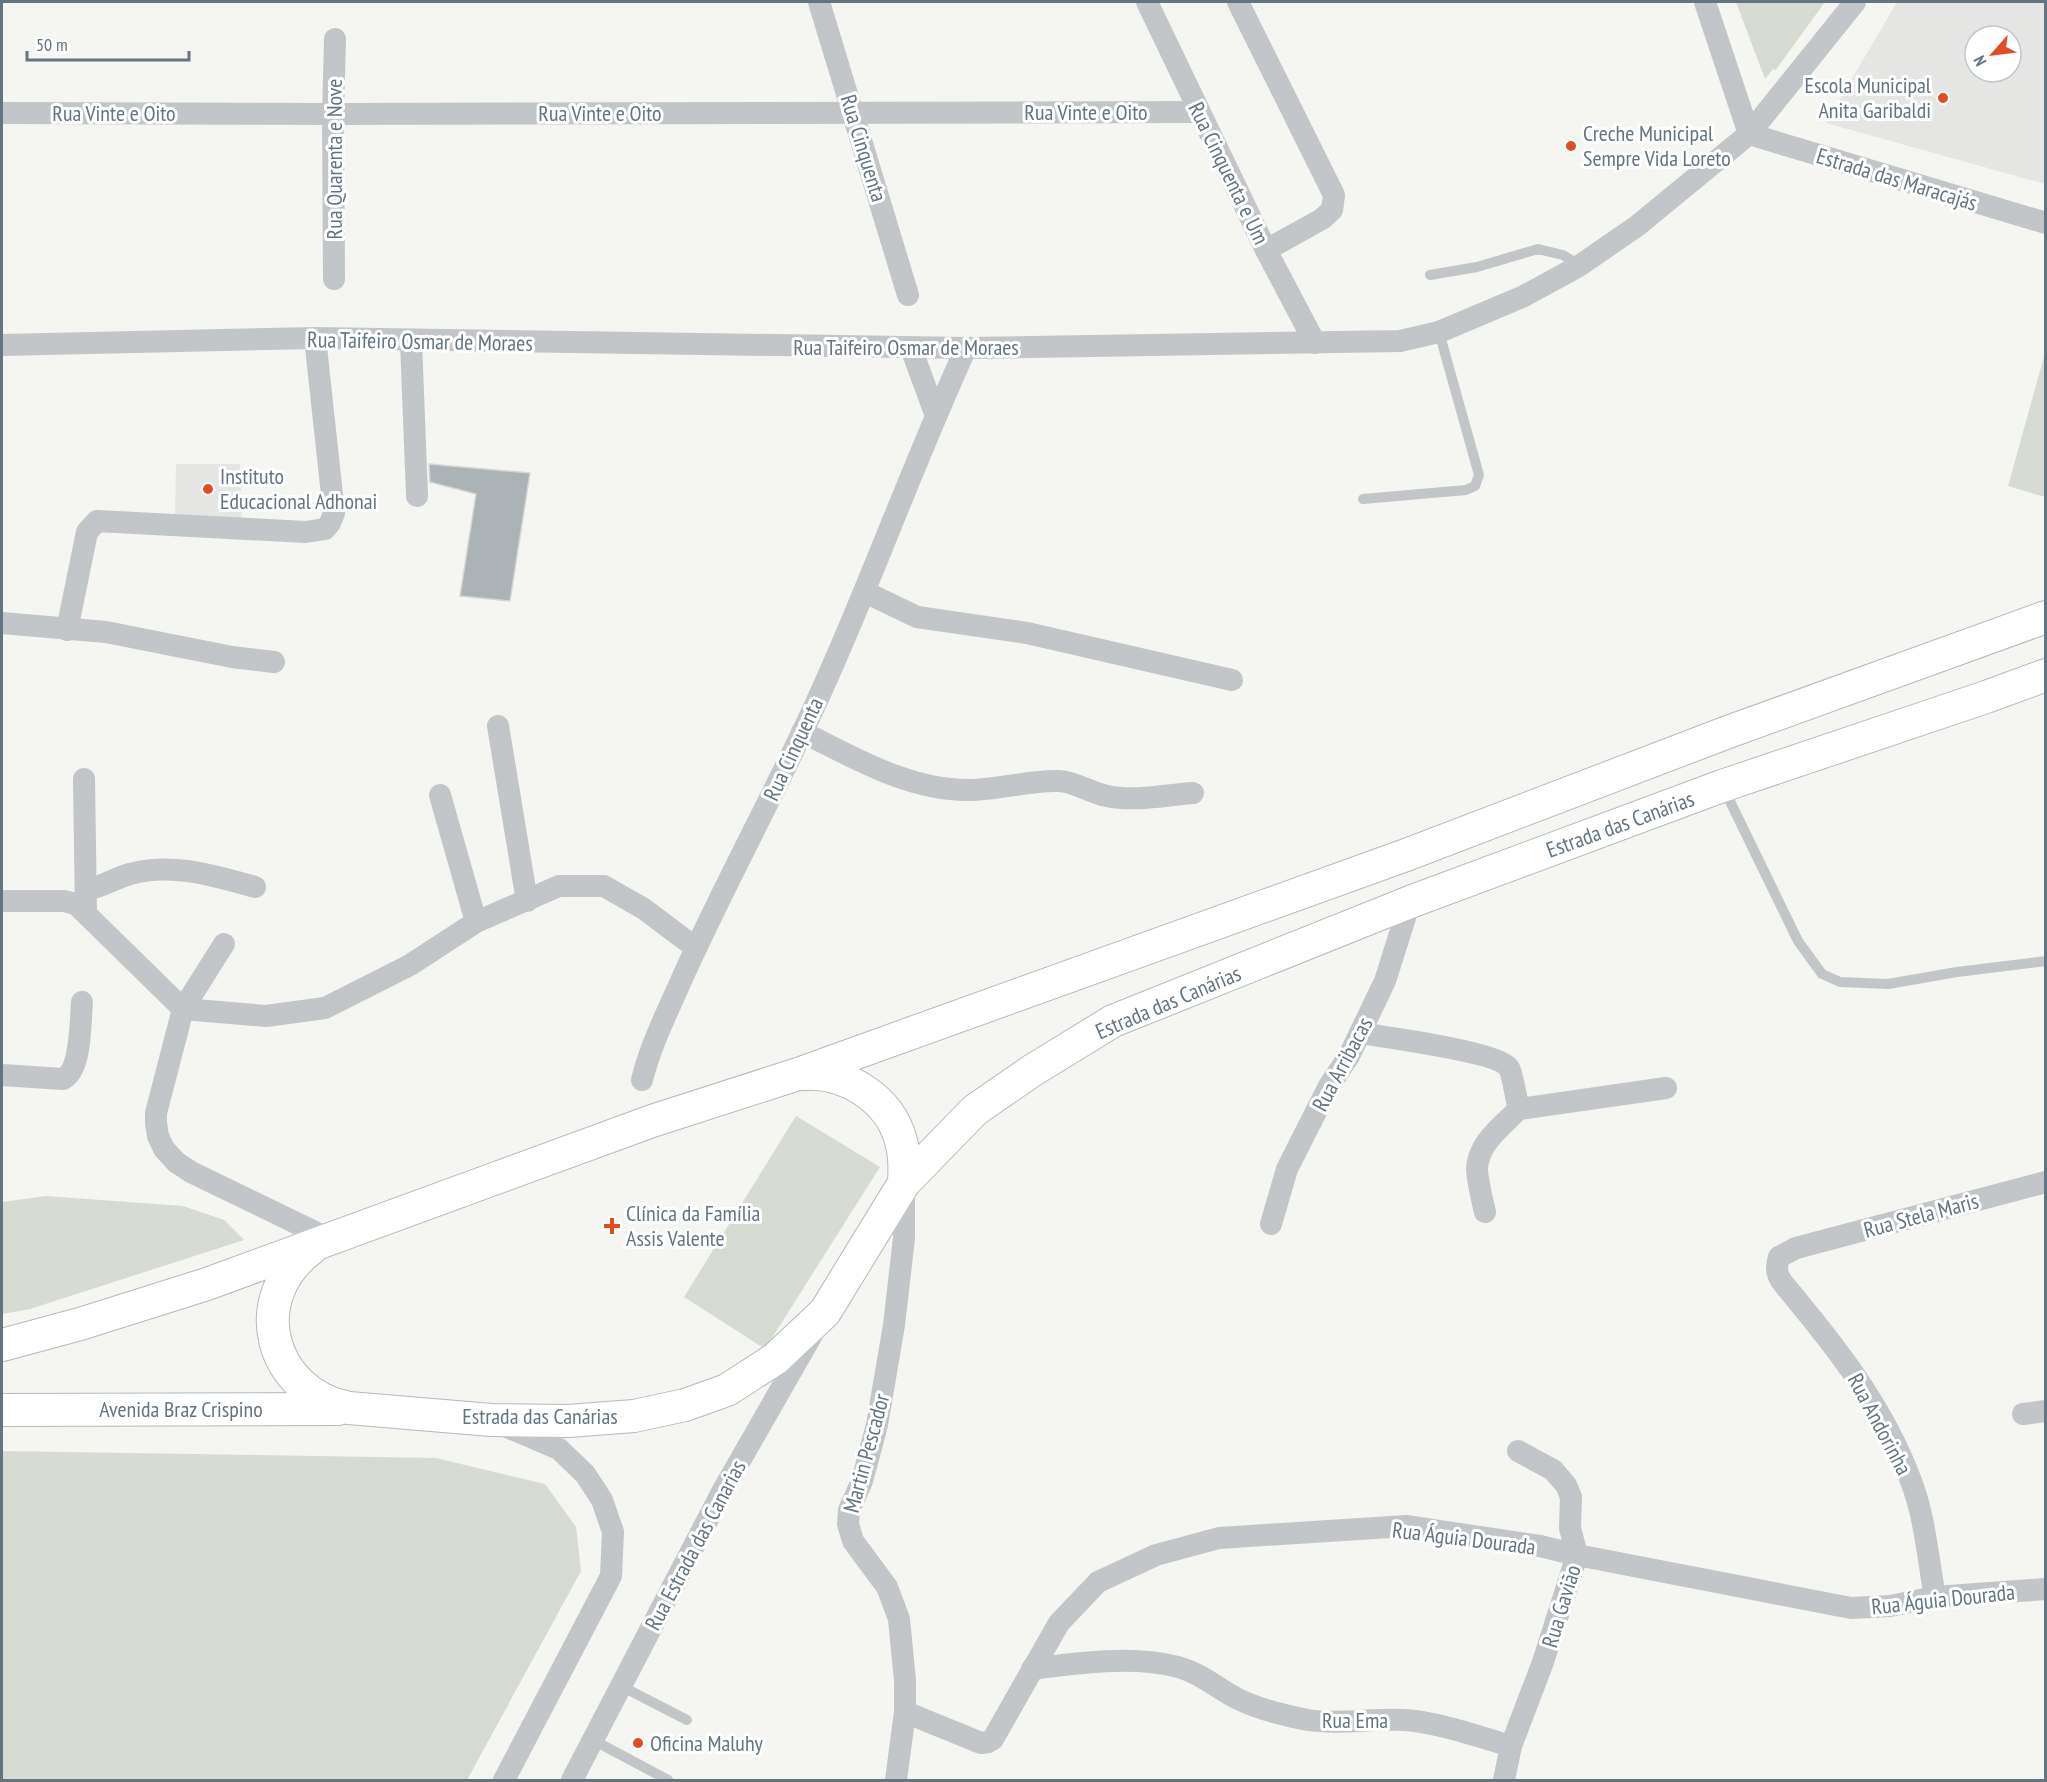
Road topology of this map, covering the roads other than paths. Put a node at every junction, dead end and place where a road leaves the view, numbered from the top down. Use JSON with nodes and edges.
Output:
{"nodes":[{"id":1,"x":819,"y":2,"type":"edge"},
{"id":2,"x":1147,"y":2,"type":"edge"},
{"id":3,"x":1238,"y":2,"type":"edge"},
{"id":4,"x":1705,"y":2,"type":"edge"},
{"id":5,"x":1855,"y":2,"type":"edge"},
{"id":6,"x":335,"y":39,"type":"dead end"},
{"id":7,"x":853,"y":112,"type":"junction"},
{"id":8,"x":1199,"y":112,"type":"junction"},
{"id":9,"x":2,"y":113,"type":"edge"},
{"id":10,"x":333,"y":114,"type":"junction"},
{"id":11,"x":1749,"y":134,"type":"junction"},
{"id":12,"x":2046,"y":223,"type":"edge"},
{"id":13,"x":1266,"y":250,"type":"junction"},
{"id":14,"x":1579,"y":266,"type":"junction"},
{"id":15,"x":1430,"y":275,"type":"dead end"},
{"id":16,"x":334,"y":279,"type":"dead end"},
{"id":17,"x":908,"y":296,"type":"dead end"},
{"id":18,"x":1439,"y":332,"type":"junction"},
{"id":19,"x":315,"y":338,"type":"junction"},
{"id":20,"x":411,"y":341,"type":"junction"},
{"id":21,"x":1315,"y":343,"type":"junction"},
{"id":22,"x":2,"y":345,"type":"edge"},
{"id":23,"x":911,"y":348,"type":"junction"},
{"id":24,"x":966,"y":348,"type":"junction"},
{"id":25,"x":936,"y":416,"type":"junction"},
{"id":26,"x":417,"y":496,"type":"dead end"},
{"id":27,"x":1363,"y":499,"type":"dead end"},
{"id":28,"x":865,"y":592,"type":"junction"},
{"id":29,"x":2046,"y":617,"type":"edge"},
{"id":30,"x":2,"y":623,"type":"edge"},
{"id":31,"x":67,"y":630,"type":"junction"},
{"id":32,"x":274,"y":662,"type":"dead end"},
{"id":33,"x":2046,"y":675,"type":"edge"},
{"id":34,"x":1232,"y":680,"type":"dead end"},
{"id":35,"x":498,"y":726,"type":"dead end"},
{"id":36,"x":802,"y":732,"type":"junction"},
{"id":37,"x":1728,"y":732,"type":"junction"},
{"id":38,"x":84,"y":779,"type":"dead end"},
{"id":39,"x":1736,"y":781,"type":"junction"},
{"id":40,"x":1194,"y":793,"type":"dead end"},
{"id":41,"x":440,"y":795,"type":"dead end"},
{"id":42,"x":255,"y":887,"type":"dead end"},
{"id":43,"x":86,"y":890,"type":"junction"},
{"id":44,"x":2,"y":901,"type":"edge"},
{"id":45,"x":527,"y":901,"type":"junction"},
{"id":46,"x":1410,"y":902,"type":"junction"},
{"id":47,"x":86,"y":914,"type":"junction"},
{"id":48,"x":476,"y":922,"type":"junction"},
{"id":49,"x":224,"y":944,"type":"dead end"},
{"id":50,"x":696,"y":948,"type":"junction"},
{"id":51,"x":2046,"y":961,"type":"edge"},
{"id":52,"x":81,"y":1002,"type":"dead end"},
{"id":53,"x":183,"y":1009,"type":"junction"},
{"id":54,"x":1360,"y":1033,"type":"junction"},
{"id":55,"x":798,"y":1074,"type":"junction"},
{"id":56,"x":2,"y":1075,"type":"edge"},
{"id":57,"x":642,"y":1080,"type":"dead end"},
{"id":58,"x":1666,"y":1088,"type":"dead end"},
{"id":59,"x":1519,"y":1109,"type":"junction"},
{"id":60,"x":2046,"y":1182,"type":"edge"},
{"id":61,"x":904,"y":1183,"type":"junction"},
{"id":62,"x":1485,"y":1212,"type":"dead end"},
{"id":63,"x":1271,"y":1224,"type":"dead end"},
{"id":64,"x":323,"y":1242,"type":"junction"},
{"id":65,"x":1796,"y":1248,"type":"joint"},
{"id":66,"x":825,"y":1312,"type":"junction"},
{"id":67,"x":2,"y":1345,"type":"edge"},
{"id":68,"x":360,"y":1409,"type":"junction"},
{"id":69,"x":2,"y":1410,"type":"edge"},
{"id":70,"x":2046,"y":1411,"type":"edge"},
{"id":71,"x":2023,"y":1414,"type":"dead end"},
{"id":72,"x":491,"y":1420,"type":"junction"},
{"id":73,"x":1518,"y":1451,"type":"dead end"},
{"id":74,"x":1577,"y":1555,"type":"junction"},
{"id":75,"x":2046,"y":1589,"type":"edge"},
{"id":76,"x":1935,"y":1597,"type":"junction"},
{"id":77,"x":1032,"y":1669,"type":"junction"},
{"id":78,"x":621,"y":1686,"type":"junction"},
{"id":79,"x":905,"y":1712,"type":"junction"},
{"id":80,"x":687,"y":1720,"type":"dead end"},
{"id":81,"x":593,"y":1740,"type":"junction"},
{"id":82,"x":1511,"y":1746,"type":"junction"},
{"id":83,"x":504,"y":1780,"type":"edge"},
{"id":84,"x":572,"y":1780,"type":"edge"},
{"id":85,"x":668,"y":1780,"type":"edge"},
{"id":86,"x":896,"y":1780,"type":"edge"},
{"id":87,"x":1504,"y":1780,"type":"edge"}],
"edges":[{"from":1,"to":7,"type":"street","name":"Rua Cinquenta"},
{"from":2,"to":8,"type":"street","name":"Rua Cinquenta e Um"},
{"from":3,"to":13,"type":"street"},
{"from":4,"to":11,"type":"street"},
{"from":5,"to":11,"type":"street","name":"Rua Taifeiro Osmar de Moraes"},
{"from":6,"to":10,"type":"street","name":"Rua Quarenta e Nove"},
{"from":7,"to":8,"type":"street","name":"Rua Vinte e Oito"},
{"from":7,"to":10,"type":"street","name":"Rua Vinte e Oito"},
{"from":7,"to":17,"type":"street","name":"Rua Cinquenta"},
{"from":8,"to":13,"type":"street","name":"Rua Cinquenta e Um"},
{"from":9,"to":10,"type":"street","name":"Rua Vinte e Oito"},
{"from":10,"to":16,"type":"street","name":"Rua Quarenta e Nove"},
{"from":11,"to":12,"type":"street","name":"Estrada das Maracajás"},
{"from":11,"to":14,"type":"street","name":"Rua Taifeiro Osmar de Moraes"},
{"from":13,"to":21,"type":"street","name":"Rua Cinquenta e Um"},
{"from":14,"to":15,"type":"lane"},
{"from":14,"to":18,"type":"street","name":"Rua Taifeiro Osmar de Moraes"},
{"from":18,"to":21,"type":"street","name":"Rua Taifeiro Osmar de Moraes"},
{"from":18,"to":27,"type":"lane"},
{"from":19,"to":20,"type":"street","name":"Rua Taifeiro Osmar de Moraes"},
{"from":19,"to":22,"type":"street","name":"Rua Taifeiro Osmar de Moraes"},
{"from":19,"to":31,"type":"street"},
{"from":20,"to":23,"type":"street","name":"Rua Taifeiro Osmar de Moraes"},
{"from":20,"to":26,"type":"street"},
{"from":21,"to":24,"type":"street","name":"Rua Taifeiro Osmar de Moraes"},
{"from":23,"to":24,"type":"street","name":"Rua Taifeiro Osmar de Moraes"},
{"from":23,"to":25,"type":"street"},
{"from":24,"to":25,"type":"street","name":"Rua Cinquenta"},
{"from":25,"to":28,"type":"street","name":"Rua Cinquenta"},
{"from":28,"to":34,"type":"street"},
{"from":28,"to":36,"type":"street","name":"Rua Cinquenta"},
{"from":29,"to":37,"type":"main road","name":"Estrada das Canárias"},
{"from":30,"to":31,"type":"street"},
{"from":31,"to":32,"type":"street"},
{"from":33,"to":39,"type":"main road","name":"Estrada das Canárias"},
{"from":35,"to":45,"type":"street"},
{"from":36,"to":40,"type":"street"},
{"from":36,"to":50,"type":"street","name":"Rua Cinquenta"},
{"from":37,"to":39,"type":"main road"},
{"from":37,"to":55,"type":"main road","name":"Estrada das Canárias"},
{"from":38,"to":43,"type":"street"},
{"from":39,"to":46,"type":"main road","name":"Estrada das Canárias"},
{"from":39,"to":51,"type":"lane"},
{"from":41,"to":48,"type":"street"},
{"from":42,"to":43,"type":"street"},
{"from":43,"to":47,"type":"street"},
{"from":44,"to":47,"type":"street"},
{"from":45,"to":48,"type":"street"},
{"from":45,"to":50,"type":"street"},
{"from":46,"to":54,"type":"street","name":"Rua Arribacas"},
{"from":46,"to":61,"type":"main road","name":"Estrada das Canárias"},
{"from":47,"to":53,"type":"street"},
{"from":48,"to":53,"type":"street"},
{"from":49,"to":53,"type":"street"},
{"from":50,"to":57,"type":"street","name":"Rua Cinquenta"},
{"from":52,"to":56,"type":"street"},
{"from":53,"to":64,"type":"street"},
{"from":54,"to":59,"type":"street"},
{"from":54,"to":63,"type":"street","name":"Rua Arribacas"},
{"from":55,"to":61,"type":"main road"},
{"from":55,"to":64,"type":"main road","name":"Estrada das Canárias"},
{"from":58,"to":59,"type":"street"},
{"from":59,"to":62,"type":"street"},
{"from":60,"to":65,"type":"street","name":"Rua Stela Maris"},
{"from":61,"to":66,"type":"main road","name":"Estrada das Canárias"},
{"from":61,"to":79,"type":"street","name":"Martin Pescador"},
{"from":64,"to":67,"type":"main road"},
{"from":64,"to":68,"type":"main road"},
{"from":65,"to":76,"type":"street","name":"Rua Andorinha"},
{"from":66,"to":72,"type":"main road","name":"Estrada das Canárias"},
{"from":66,"to":78,"type":"street","name":"Rua Estrada das Canarias"},
{"from":68,"to":69,"type":"main road","name":"Avenida Braz Crispino"},
{"from":68,"to":72,"type":"main road","name":"Estrada das Canárias"},
{"from":70,"to":71,"type":"street"},
{"from":72,"to":83,"type":"street"},
{"from":73,"to":74,"type":"street","name":"Rua Gavião"},
{"from":74,"to":76,"type":"street","name":"Rua Águia Dourada"},
{"from":74,"to":77,"type":"street","name":"Rua Águia Dourada"},
{"from":74,"to":82,"type":"street","name":"Rua Gavião"},
{"from":75,"to":76,"type":"street","name":"Rua Águia Dourada"},
{"from":77,"to":79,"type":"street","name":"Rua Águia Dourada"},
{"from":77,"to":82,"type":"street","name":"Rua Ema"},
{"from":78,"to":80,"type":"lane"},
{"from":78,"to":81,"type":"street","name":"Rua Estrada das Canarias"},
{"from":79,"to":86,"type":"street","name":"Martin Pescador"},
{"from":81,"to":84,"type":"street","name":"Rua Estrada das Canarias"},
{"from":81,"to":85,"type":"lane"},
{"from":82,"to":87,"type":"street","name":"Rua Gavião"}]}
